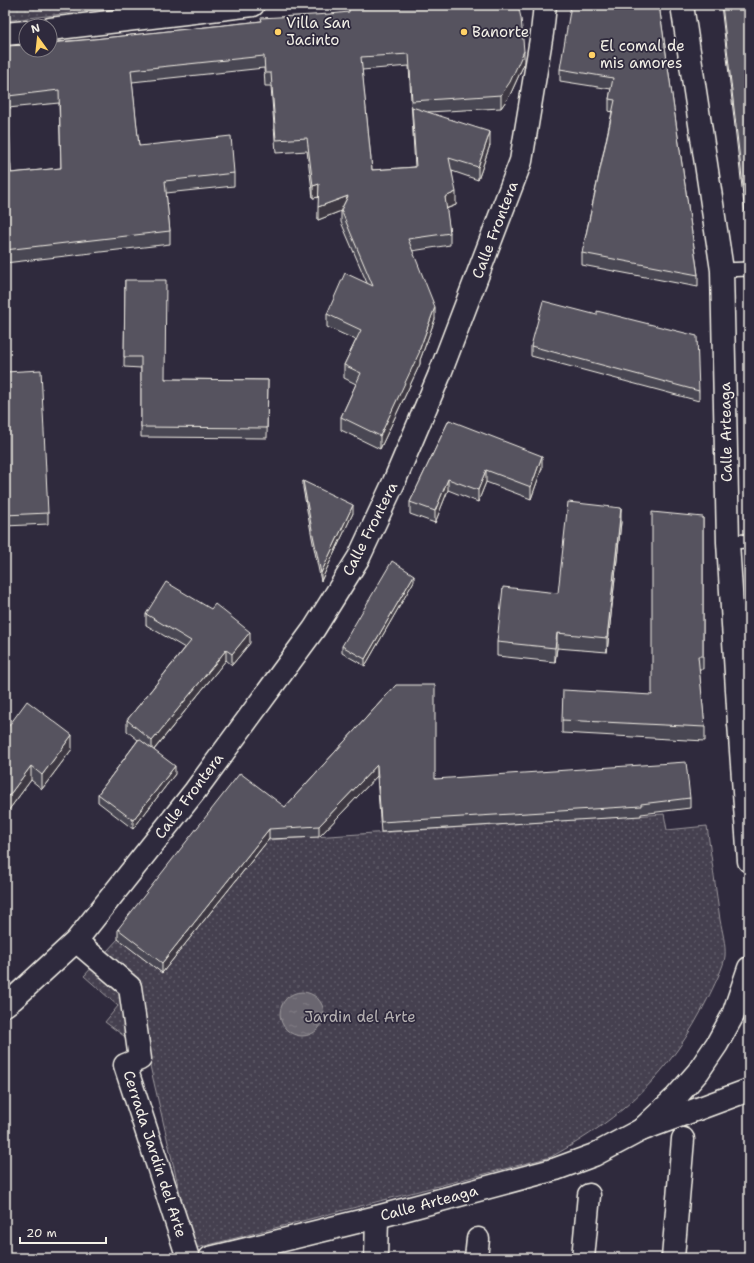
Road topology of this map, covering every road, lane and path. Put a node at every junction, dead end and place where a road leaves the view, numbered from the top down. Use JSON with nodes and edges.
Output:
{"nodes":[{"id":1,"x":253,"y":5,"type":"edge"},
{"id":2,"x":545,"y":5,"type":"edge"},
{"id":3,"x":682,"y":5,"type":"edge"},
{"id":4,"x":58,"y":28,"type":"edge"},
{"id":5,"x":18,"y":33,"type":"edge"},
{"id":6,"x":5,"y":34,"type":"edge"},
{"id":7,"x":749,"y":269,"type":"edge"},
{"id":8,"x":722,"y":270,"type":"junction"},
{"id":9,"x":738,"y":541,"type":"edge"},
{"id":10,"x":744,"y":722,"type":"edge"},
{"id":11,"x":749,"y":862,"type":"edge"},
{"id":12,"x":76,"y":941,"type":"junction"},
{"id":13,"x":749,"y":968,"type":"edge"},
{"id":14,"x":5,"y":1005,"type":"edge"},
{"id":15,"x":749,"y":1090,"type":"edge"},
{"id":16,"x":641,"y":1130,"type":"junction"},
{"id":17,"x":683,"y":1139,"type":"dead end"},
{"id":18,"x":589,"y":1195,"type":"dead end"},
{"id":19,"x":377,"y":1217,"type":"junction"},
{"id":20,"x":188,"y":1258,"type":"edge"},
{"id":21,"x":210,"y":1258,"type":"edge"},
{"id":22,"x":376,"y":1258,"type":"edge"},
{"id":23,"x":583,"y":1258,"type":"edge"},
{"id":24,"x":673,"y":1258,"type":"edge"}],
"edges":[{"from":1,"to":4,"type":"street"},
{"from":2,"to":12,"type":"street","name":"Calle Frontera"},
{"from":3,"to":8,"type":"street","name":"Calle Arteaga"},
{"from":5,"to":6,"type":"street"},
{"from":7,"to":8,"type":"lane"},
{"from":8,"to":9,"type":"street","name":"Calle Arteaga"},
{"from":9,"to":10,"type":"street","name":"Calle Arteaga"},
{"from":10,"to":11,"type":"street","name":"Calle Arteaga"},
{"from":12,"to":14,"type":"street","name":"Calle Frontera"},
{"from":12,"to":20,"type":"street","name":"Cerrada Jardín del Arte"},
{"from":13,"to":16,"type":"street","name":"Calle Arteaga"},
{"from":15,"to":16,"type":"street","name":"Calle Arteaga"},
{"from":16,"to":19,"type":"street","name":"Calle Arteaga"},
{"from":17,"to":24,"type":"street"},
{"from":18,"to":23,"type":"street"},
{"from":19,"to":21,"type":"street","name":"Calle Arteaga"},
{"from":19,"to":22,"type":"street"}]}
